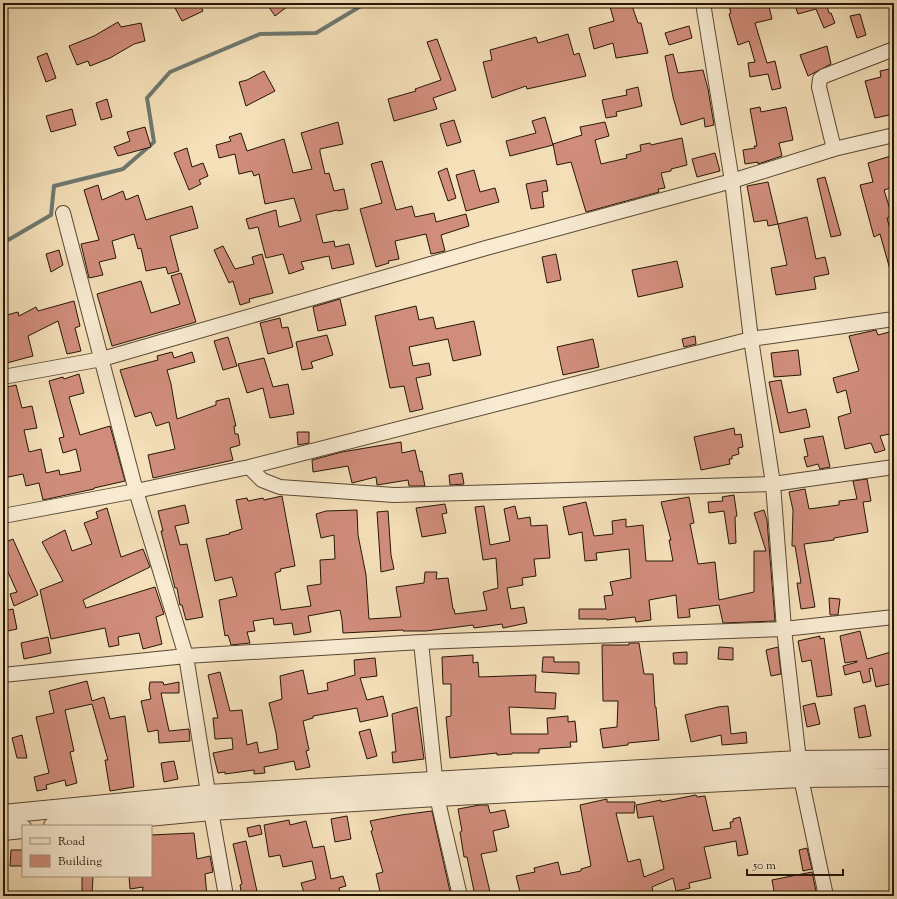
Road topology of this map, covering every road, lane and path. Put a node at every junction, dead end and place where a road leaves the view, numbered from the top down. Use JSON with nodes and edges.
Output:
{"nodes":[{"id":1,"x":703,"y":3,"type":"edge"},
{"id":2,"x":894,"y":49,"type":"edge"},
{"id":3,"x":894,"y":135,"type":"edge"},
{"id":4,"x":834,"y":149,"type":"junction"},
{"id":5,"x":732,"y":181,"type":"junction"},
{"id":6,"x":63,"y":212,"type":"dead end"},
{"id":7,"x":894,"y":319,"type":"edge"},
{"id":8,"x":751,"y":339,"type":"junction"},
{"id":9,"x":102,"y":359,"type":"junction"},
{"id":10,"x":3,"y":377,"type":"edge"},
{"id":11,"x":248,"y":467,"type":"junction"},
{"id":12,"x":894,"y":467,"type":"edge"},
{"id":13,"x":773,"y":484,"type":"junction"},
{"id":14,"x":136,"y":491,"type":"junction"},
{"id":15,"x":3,"y":516,"type":"edge"},
{"id":16,"x":894,"y":617,"type":"edge"},
{"id":17,"x":784,"y":629,"type":"junction"},
{"id":18,"x":421,"y":642,"type":"junction"},
{"id":19,"x":186,"y":656,"type":"junction"},
{"id":20,"x":3,"y":675,"type":"edge"},
{"id":21,"x":894,"y":759,"type":"edge"},
{"id":22,"x":800,"y":769,"type":"junction"},
{"id":23,"x":894,"y":777,"type":"edge"},
{"id":24,"x":436,"y":789,"type":"junction"},
{"id":25,"x":209,"y":802,"type":"junction"},
{"id":26,"x":3,"y":814,"type":"edge"},
{"id":27,"x":60,"y":825,"type":"edge"},
{"id":28,"x":22,"y":829,"type":"edge"},
{"id":29,"x":3,"y":831,"type":"edge"},
{"id":30,"x":226,"y":896,"type":"edge"},
{"id":31,"x":460,"y":896,"type":"edge"},
{"id":32,"x":826,"y":896,"type":"edge"}],
"edges":[{"from":1,"to":5,"type":"street"},
{"from":2,"to":4,"type":"street"},
{"from":3,"to":4,"type":"street"},
{"from":4,"to":5,"type":"street"},
{"from":5,"to":8,"type":"street"},
{"from":5,"to":9,"type":"street"},
{"from":6,"to":9,"type":"street"},
{"from":7,"to":8,"type":"street"},
{"from":8,"to":11,"type":"street"},
{"from":8,"to":13,"type":"street"},
{"from":9,"to":10,"type":"street"},
{"from":9,"to":14,"type":"street"},
{"from":11,"to":13,"type":"street"},
{"from":11,"to":14,"type":"street"},
{"from":12,"to":13,"type":"street"},
{"from":13,"to":17,"type":"street"},
{"from":14,"to":15,"type":"street"},
{"from":14,"to":19,"type":"street"},
{"from":16,"to":17,"type":"street"},
{"from":17,"to":18,"type":"street"},
{"from":17,"to":22,"type":"street"},
{"from":18,"to":19,"type":"street"},
{"from":18,"to":24,"type":"street"},
{"from":19,"to":20,"type":"street"},
{"from":19,"to":25,"type":"street"},
{"from":21,"to":22,"type":"street"},
{"from":22,"to":23,"type":"street"},
{"from":22,"to":24,"type":"street"},
{"from":22,"to":32,"type":"street"},
{"from":24,"to":25,"type":"street"},
{"from":24,"to":31,"type":"street"},
{"from":25,"to":26,"type":"street"},
{"from":25,"to":27,"type":"street"},
{"from":25,"to":30,"type":"street"},
{"from":28,"to":29,"type":"street"}]}
